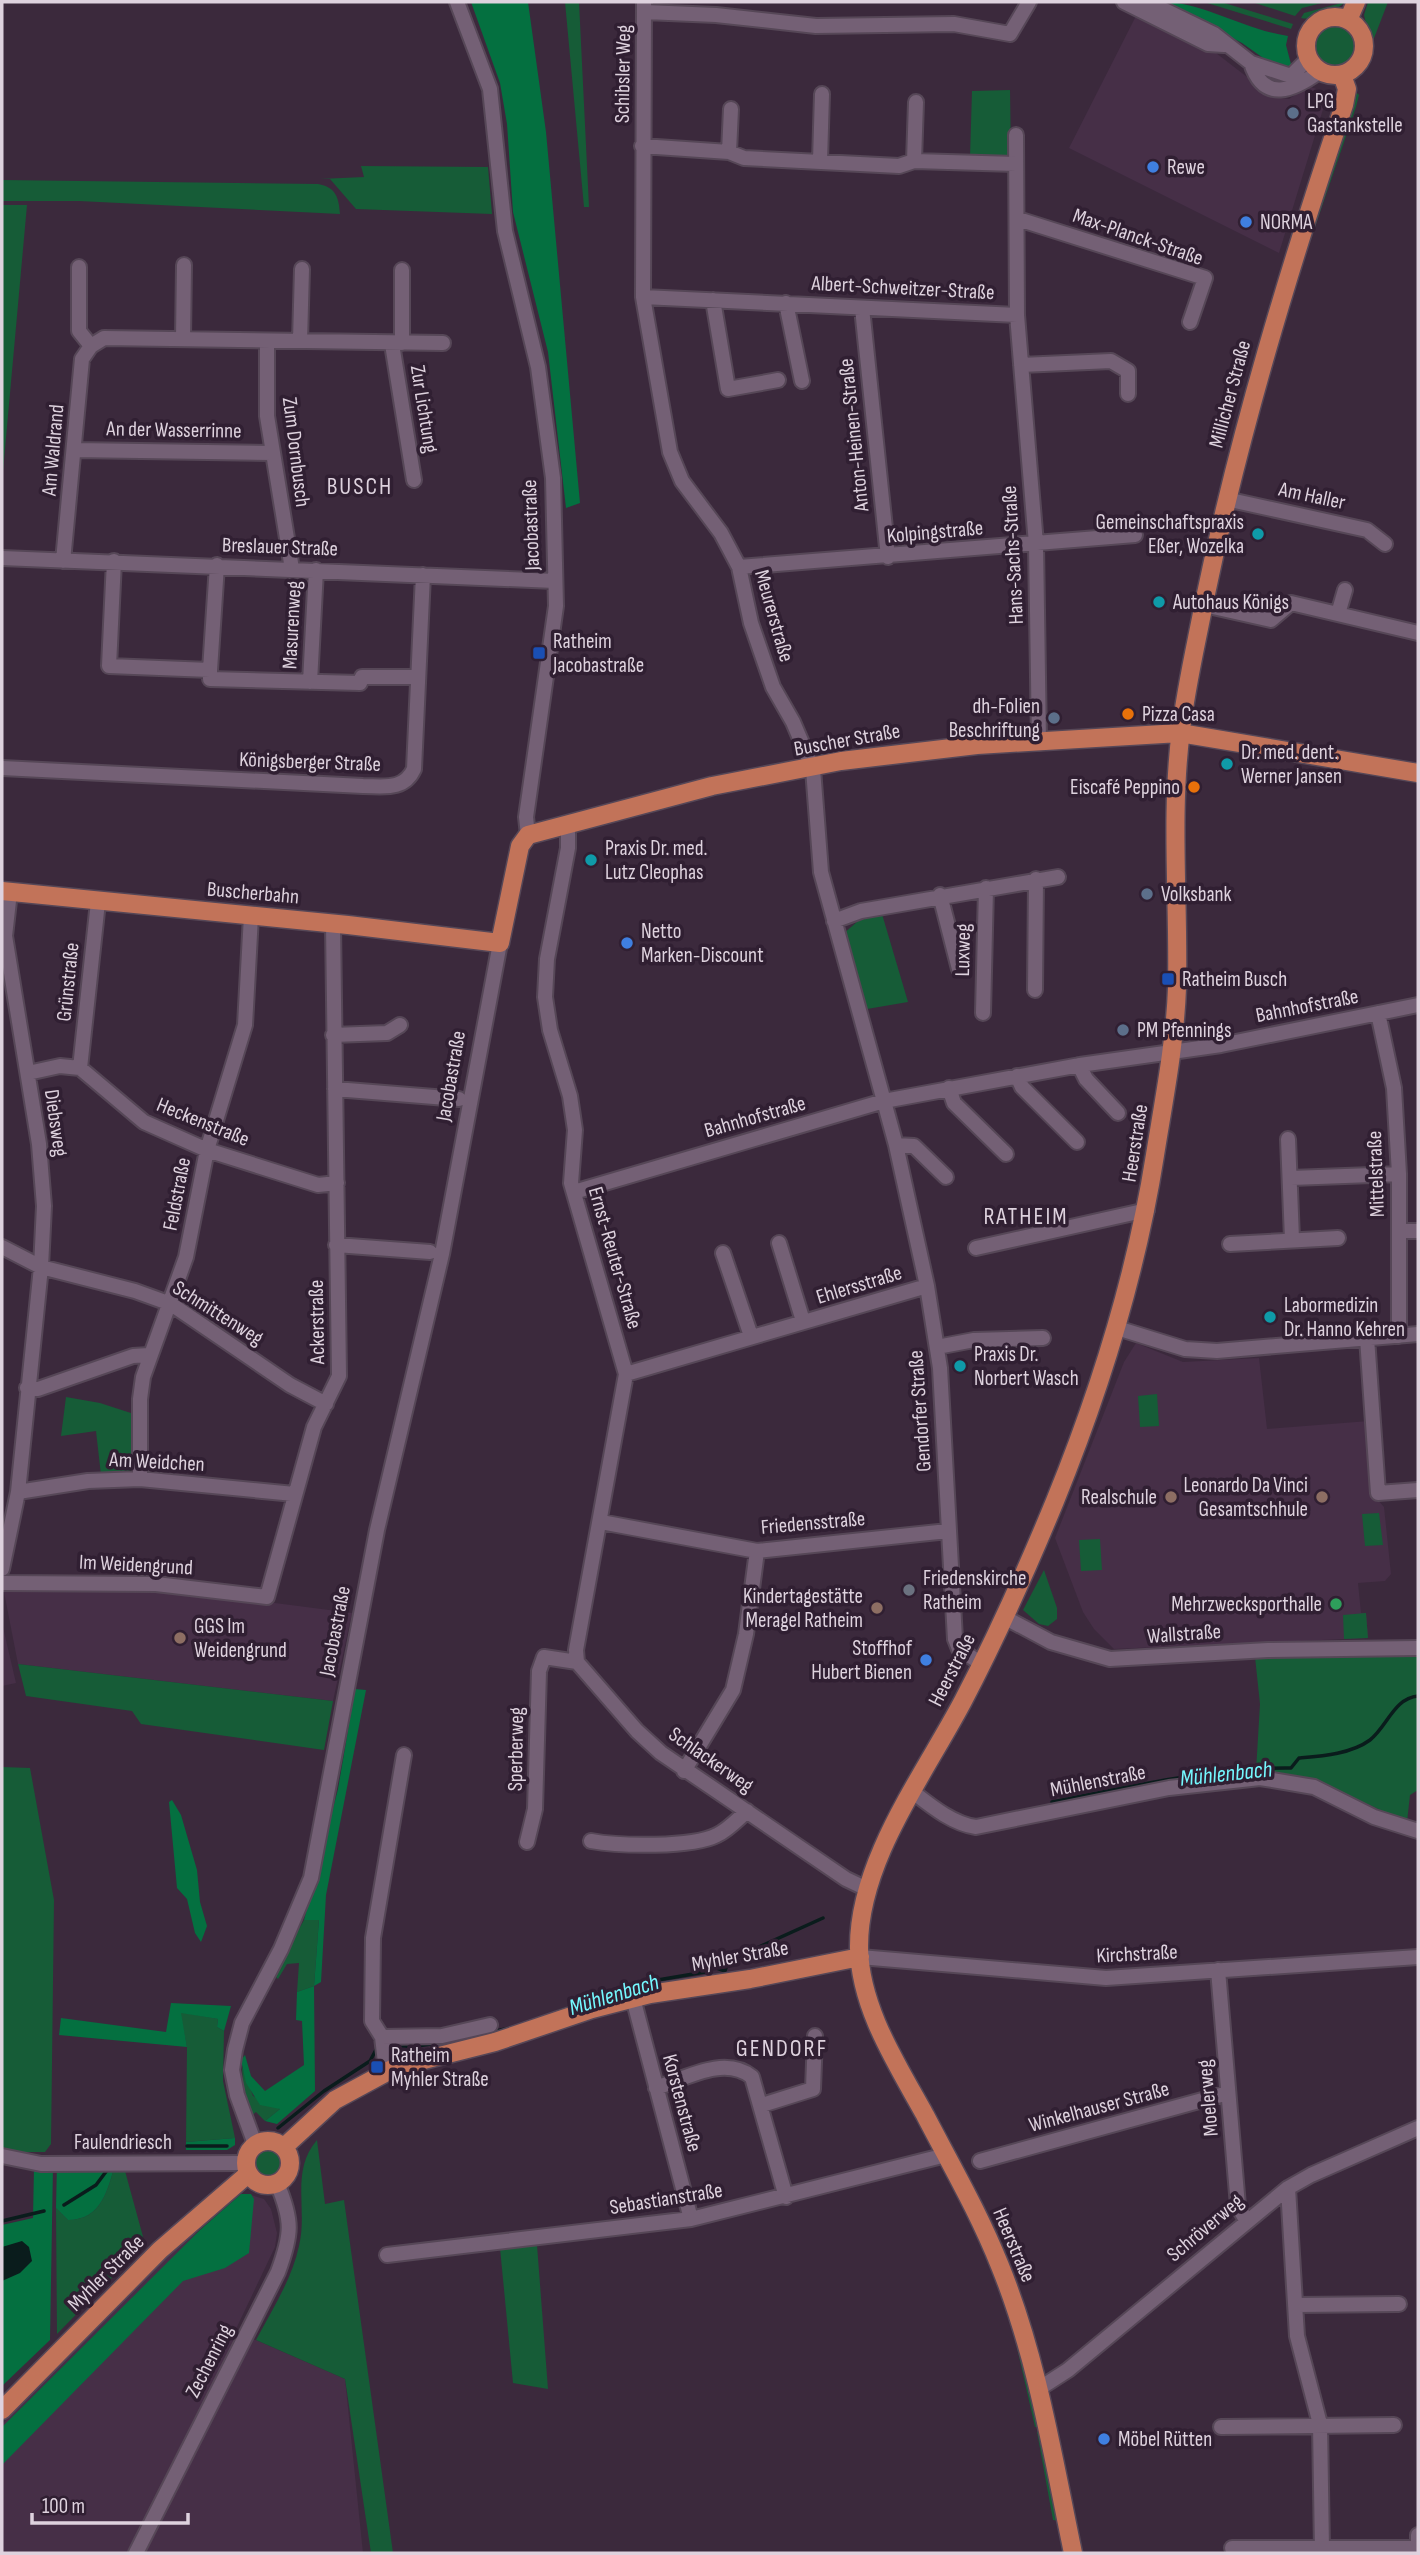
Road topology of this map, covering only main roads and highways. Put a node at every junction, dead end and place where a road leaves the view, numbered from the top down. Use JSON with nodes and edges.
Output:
{"nodes":[{"id":1,"x":1352,"y":10,"type":"edge"},
{"id":2,"x":1342,"y":75,"type":"junction"},
{"id":3,"x":1180,"y":733,"type":"junction"},
{"id":4,"x":1418,"y":773,"type":"edge"},
{"id":5,"x":528,"y":835,"type":"joint"},
{"id":6,"x":6,"y":892,"type":"edge"},
{"id":7,"x":500,"y":943,"type":"joint"},
{"id":8,"x":860,"y":1957,"type":"junction"},
{"id":9,"x":284,"y":2147,"type":"junction"},
{"id":10,"x":247,"y":2169,"type":"junction"},
{"id":11,"x":2,"y":2410,"type":"edge"},
{"id":12,"x":1073,"y":2553,"type":"edge"}],
"edges":[{"from":1,"to":2,"type":"main road"},
{"from":1,"to":2,"type":"main road"},
{"from":2,"to":3,"type":"main road","name":"Millicher Straße"},
{"from":3,"to":4,"type":"main road","name":"Buscher Straße"},
{"from":3,"to":5,"type":"main road","name":"Buscher Straße"},
{"from":3,"to":8,"type":"main road","name":"Heerstraße"},
{"from":5,"to":7,"type":"main road","name":"Jacobastraße"},
{"from":6,"to":7,"type":"main road","name":"Buscherbahn"},
{"from":8,"to":9,"type":"main road","name":"Myhler Straße"},
{"from":8,"to":12,"type":"main road","name":"Heerstraße"},
{"from":9,"to":10,"type":"main road"},
{"from":9,"to":10,"type":"main road"},
{"from":10,"to":11,"type":"main road","name":"Myhler Straße"}]}
